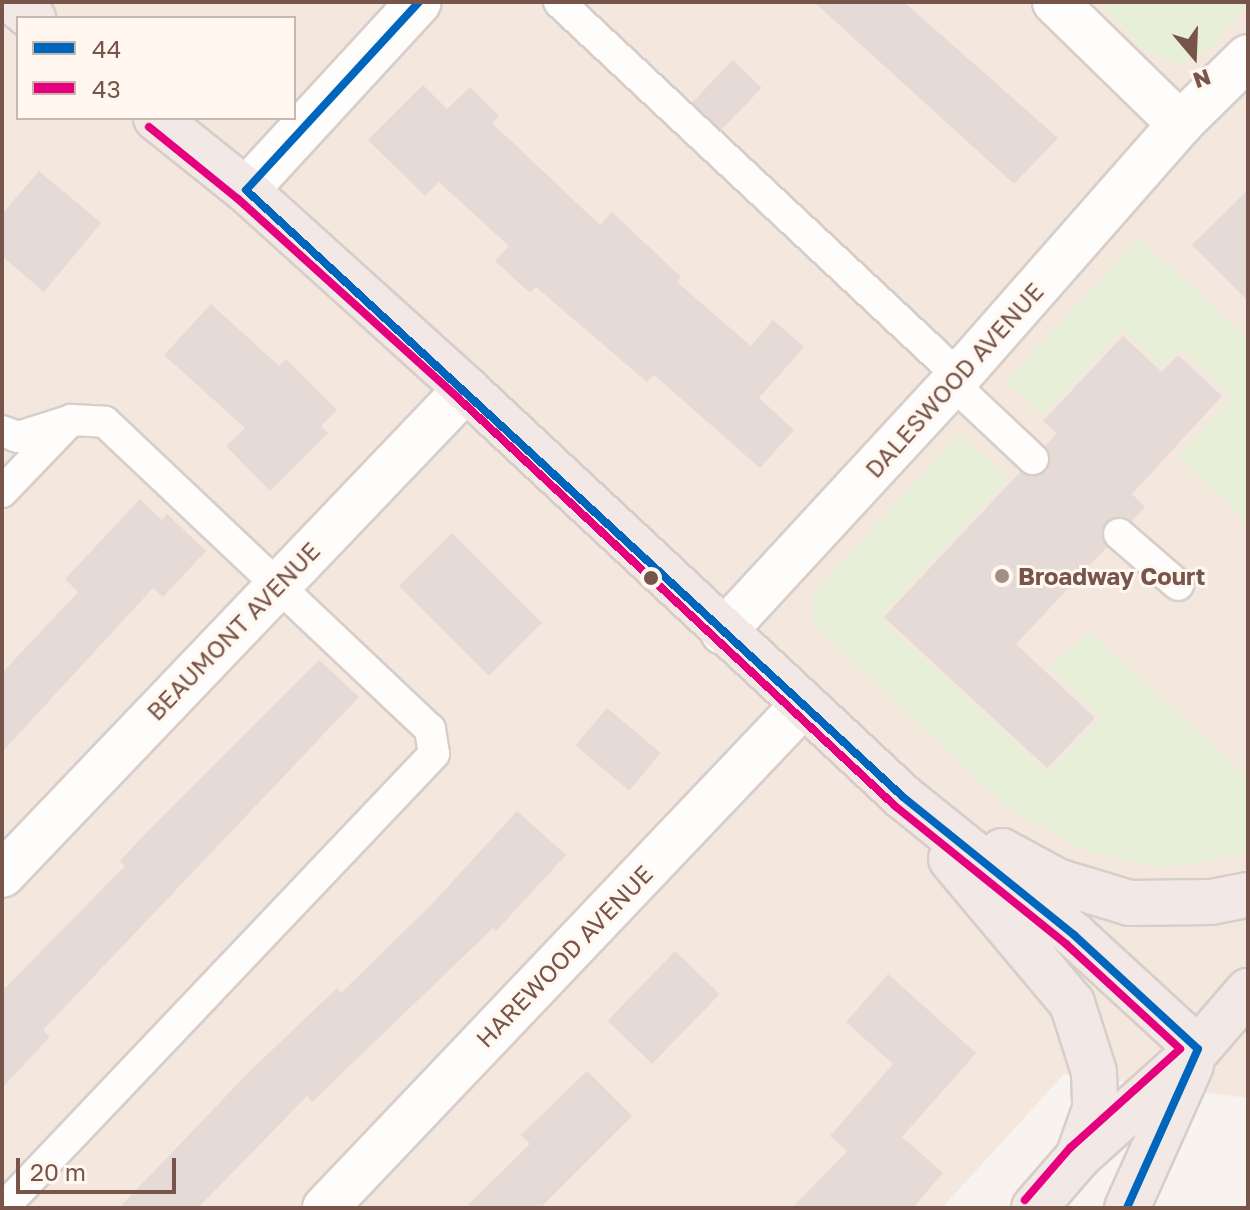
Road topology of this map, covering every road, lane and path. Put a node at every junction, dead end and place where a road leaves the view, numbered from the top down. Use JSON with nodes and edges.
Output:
{"nodes":[{"id":1,"x":13,"y":2,"type":"edge"},
{"id":2,"x":419,"y":2,"type":"edge"},
{"id":3,"x":559,"y":2,"type":"edge"},
{"id":4,"x":1055,"y":2,"type":"edge"},
{"id":5,"x":30,"y":16,"type":"edge"},
{"id":6,"x":1248,"y":57,"type":"edge"},
{"id":7,"x":158,"y":120,"type":"edge"},
{"id":8,"x":1180,"y":124,"type":"junction"},
{"id":9,"x":246,"y":190,"type":"junction"},
{"id":10,"x":956,"y":380,"type":"junction"},
{"id":11,"x":466,"y":389,"type":"junction"},
{"id":12,"x":71,"y":420,"type":"junction"},
{"id":13,"x":2,"y":431,"type":"edge"},
{"id":14,"x":1033,"y":459,"type":"dead end"},
{"id":15,"x":2,"y":492,"type":"edge"},
{"id":16,"x":1119,"y":534,"type":"dead end"},
{"id":17,"x":279,"y":581,"type":"junction"},
{"id":18,"x":1178,"y":585,"type":"dead end"},
{"id":19,"x":723,"y":632,"type":"junction"},
{"id":20,"x":803,"y":705,"type":"junction"},
{"id":21,"x":903,"y":797,"type":"junction"},
{"id":22,"x":2,"y":875,"type":"edge"},
{"id":23,"x":1248,"y":895,"type":"edge"},
{"id":24,"x":1248,"y":991,"type":"edge"},
{"id":25,"x":1198,"y":1049,"type":"junction"},
{"id":26,"x":1078,"y":1157,"type":"junction"},
{"id":27,"x":3,"y":1208,"type":"edge"},
{"id":28,"x":325,"y":1208,"type":"edge"},
{"id":29,"x":1034,"y":1208,"type":"edge"},
{"id":30,"x":1127,"y":1208,"type":"edge"}],
"edges":[{"from":1,"to":5,"type":"highway"},
{"from":2,"to":9,"type":"street"},
{"from":3,"to":10,"type":"lane"},
{"from":4,"to":8,"type":"street"},
{"from":6,"to":8,"type":"street","name":"DALESWOOD AVENUE"},
{"from":7,"to":9,"type":"highway"},
{"from":8,"to":10,"type":"street","name":"DALESWOOD AVENUE"},
{"from":9,"to":11,"type":"highway"},
{"from":10,"to":14,"type":"lane"},
{"from":10,"to":19,"type":"street","name":"DALESWOOD AVENUE"},
{"from":11,"to":17,"type":"street","name":"BEAUMONT AVENUE"},
{"from":11,"to":19,"type":"highway"},
{"from":12,"to":13,"type":"lane"},
{"from":12,"to":15,"type":"lane"},
{"from":12,"to":17,"type":"lane"},
{"from":16,"to":18,"type":"lane"},
{"from":17,"to":22,"type":"street","name":"BEAUMONT AVENUE"},
{"from":17,"to":27,"type":"lane"},
{"from":19,"to":20,"type":"highway"},
{"from":20,"to":21,"type":"highway"},
{"from":20,"to":28,"type":"street","name":"HAREWOOD AVENUE"},
{"from":21,"to":23,"type":"highway"},
{"from":21,"to":25,"type":"highway"},
{"from":21,"to":26,"type":"highway"},
{"from":24,"to":25,"type":"highway"},
{"from":25,"to":26,"type":"highway"},
{"from":25,"to":30,"type":"highway"},
{"from":26,"to":29,"type":"highway"}]}
